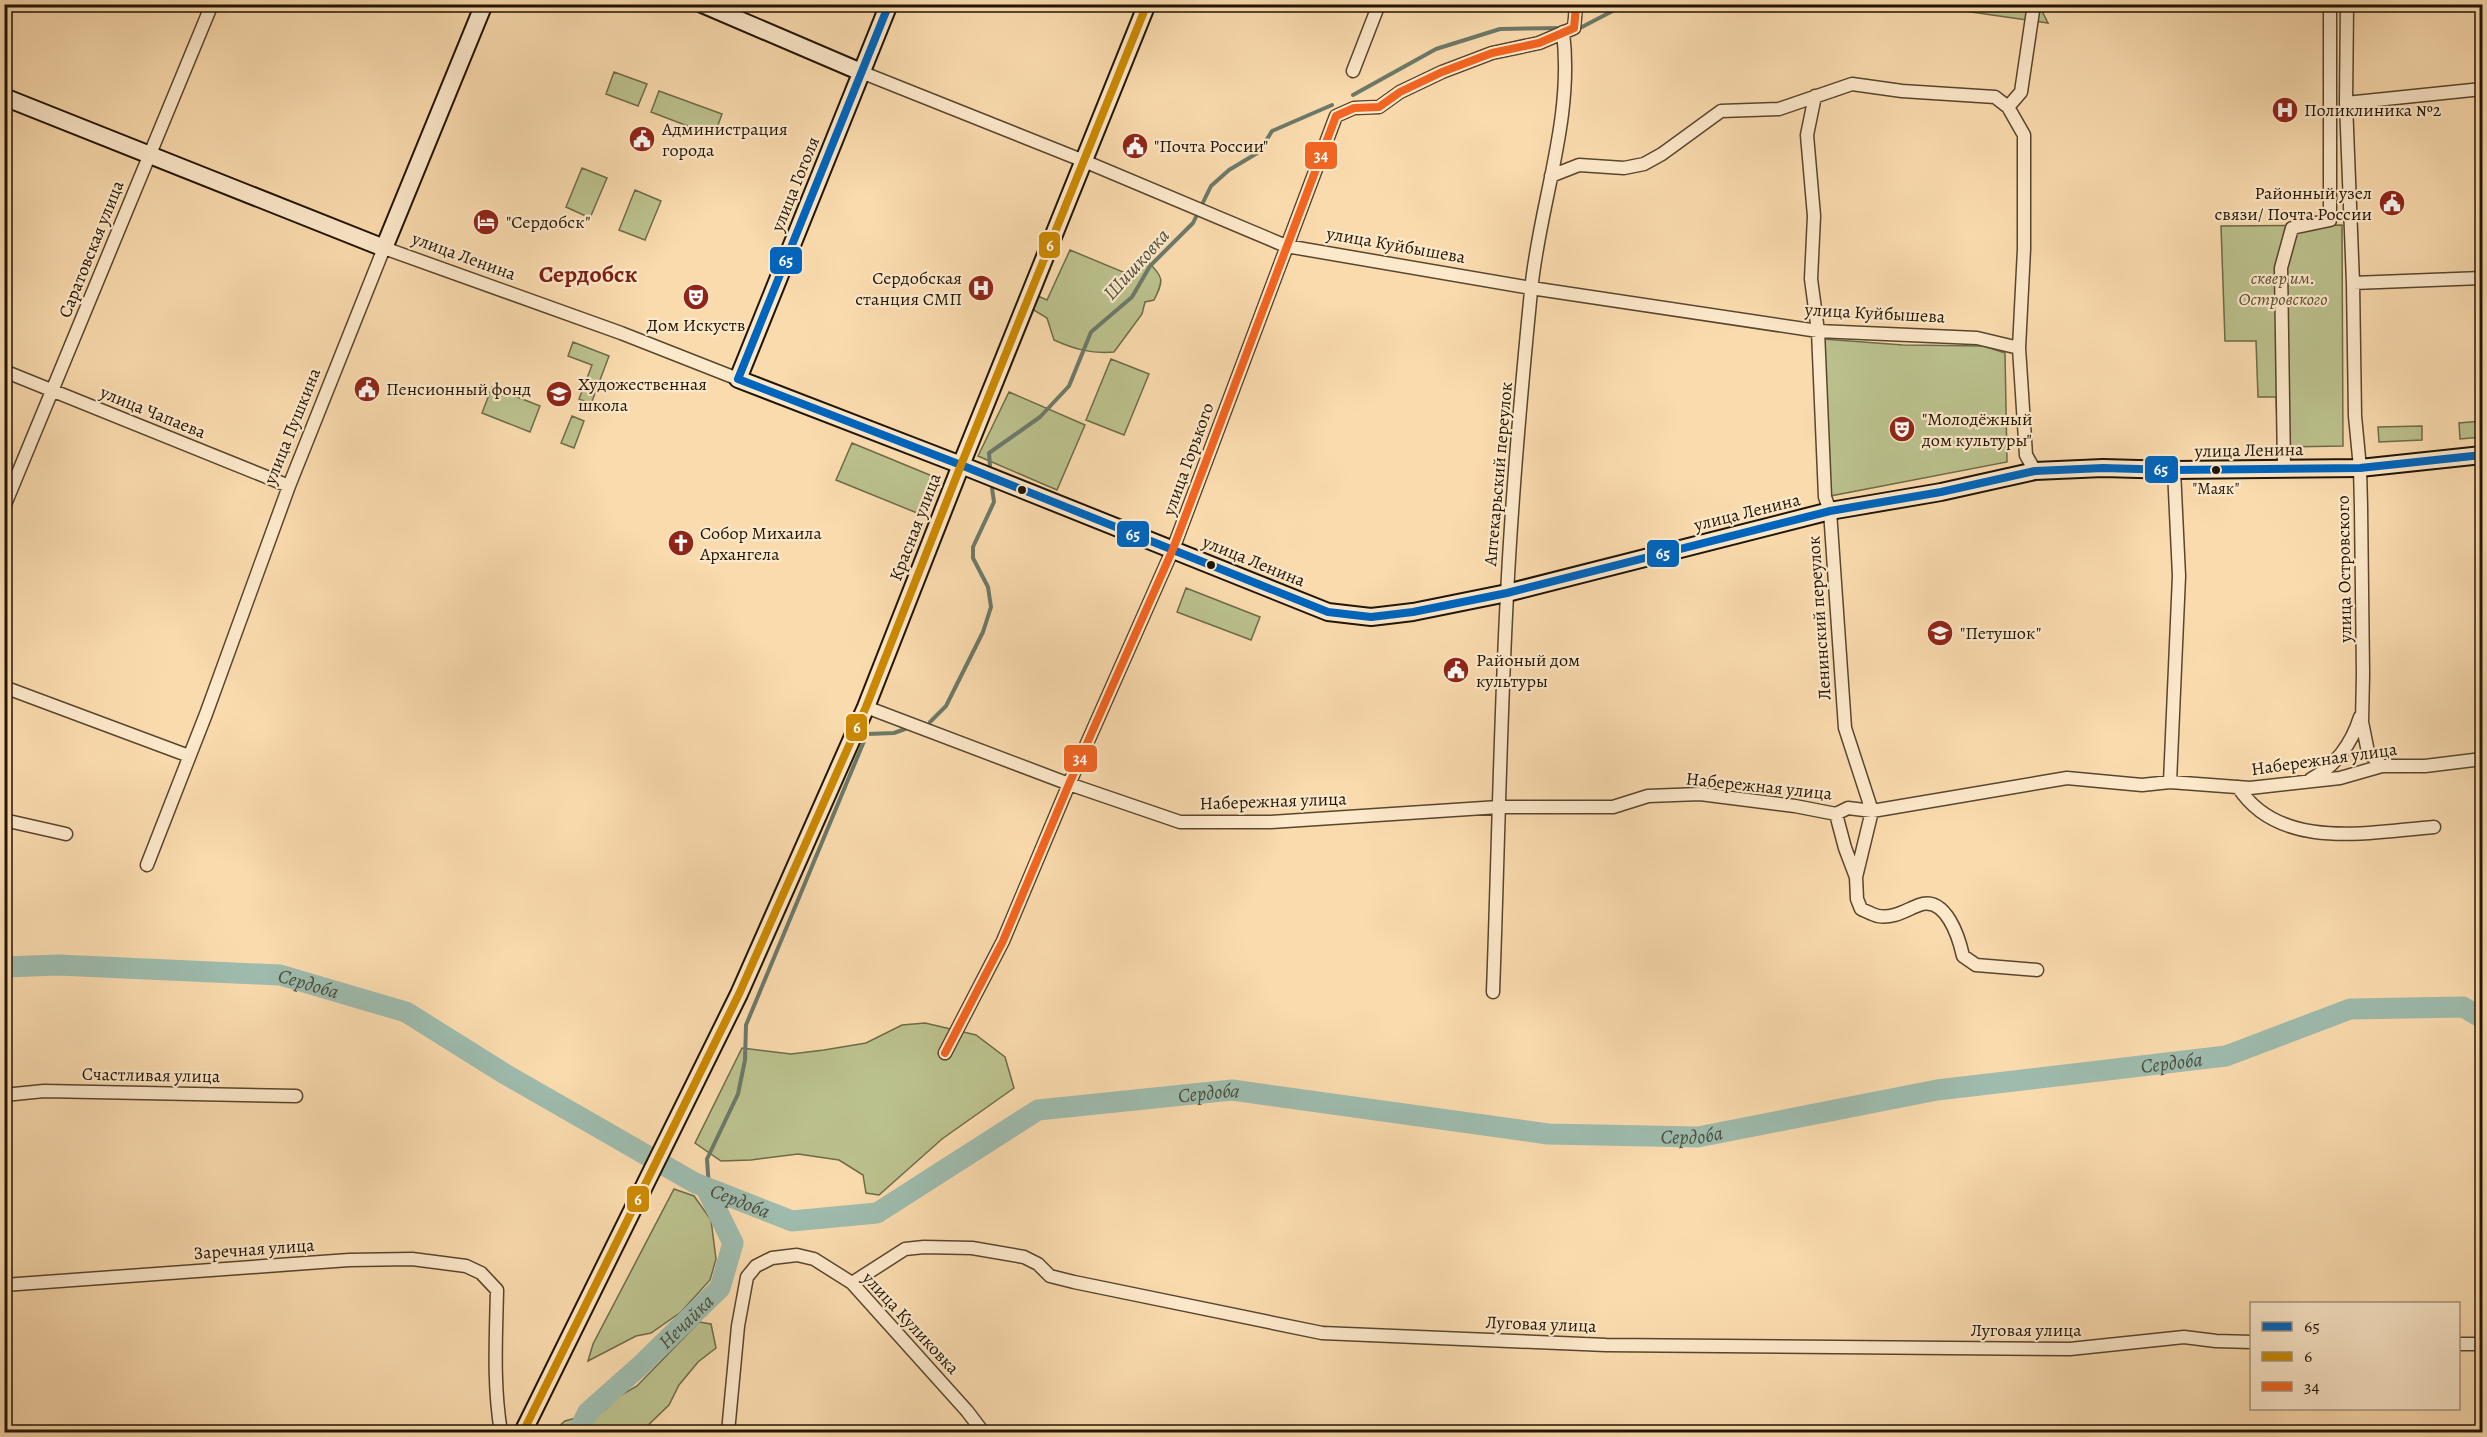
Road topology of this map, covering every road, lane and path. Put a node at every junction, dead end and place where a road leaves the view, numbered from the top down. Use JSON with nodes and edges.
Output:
{"nodes":[{"id":1,"x":212,"y":4,"type":"edge"},
{"id":2,"x":484,"y":4,"type":"edge"},
{"id":3,"x":702,"y":4,"type":"edge"},
{"id":4,"x":889,"y":4,"type":"edge"},
{"id":5,"x":1147,"y":4,"type":"edge"},
{"id":6,"x":1379,"y":4,"type":"edge"},
{"id":7,"x":1580,"y":4,"type":"edge"},
{"id":8,"x":2034,"y":4,"type":"edge"},
{"id":9,"x":2330,"y":4,"type":"edge"},
{"id":10,"x":2347,"y":4,"type":"edge"},
{"id":11,"x":1567,"y":31,"type":"junction"},
{"id":12,"x":1353,"y":71,"type":"dead end"},
{"id":13,"x":861,"y":72,"type":"junction"},
{"id":14,"x":2482,"y":89,"type":"edge"},
{"id":15,"x":1815,"y":96,"type":"junction"},
{"id":16,"x":4,"y":97,"type":"edge"},
{"id":17,"x":2346,"y":103,"type":"junction"},
{"id":18,"x":2008,"y":107,"type":"junction"},
{"id":19,"x":149,"y":156,"type":"junction"},
{"id":20,"x":1084,"y":161,"type":"junction"},
{"id":21,"x":1551,"y":176,"type":"junction"},
{"id":22,"x":1286,"y":246,"type":"junction"},
{"id":23,"x":384,"y":248,"type":"junction"},
{"id":24,"x":2482,"y":278,"type":"edge"},
{"id":25,"x":2353,"y":284,"type":"junction"},
{"id":26,"x":1531,"y":288,"type":"junction"},
{"id":27,"x":1818,"y":331,"type":"junction"},
{"id":28,"x":2019,"y":348,"type":"junction"},
{"id":29,"x":4,"y":371,"type":"edge"},
{"id":30,"x":738,"y":379,"type":"junction"},
{"id":31,"x":52,"y":391,"type":"junction"},
{"id":32,"x":2482,"y":455,"type":"edge"},
{"id":33,"x":960,"y":465,"type":"junction"},
{"id":34,"x":2360,"y":468,"type":"junction"},
{"id":35,"x":2284,"y":469,"type":"junction"},
{"id":36,"x":2174,"y":470,"type":"junction"},
{"id":37,"x":2035,"y":471,"type":"junction"},
{"id":38,"x":289,"y":486,"type":"junction"},
{"id":39,"x":4,"y":507,"type":"edge"},
{"id":40,"x":1830,"y":512,"type":"junction"},
{"id":41,"x":1173,"y":549,"type":"junction"},
{"id":42,"x":1507,"y":593,"type":"junction"},
{"id":43,"x":4,"y":687,"type":"edge"},
{"id":44,"x":866,"y":707,"type":"junction"},
{"id":45,"x":2362,"y":710,"type":"junction"},
{"id":46,"x":189,"y":756,"type":"junction"},
{"id":47,"x":2482,"y":759,"type":"edge"},
{"id":48,"x":2382,"y":766,"type":"junction"},
{"id":49,"x":2169,"y":782,"type":"junction"},
{"id":50,"x":2304,"y":782,"type":"junction"},
{"id":51,"x":1069,"y":784,"type":"junction"},
{"id":52,"x":2238,"y":787,"type":"junction"},
{"id":53,"x":1499,"y":807,"type":"junction"},
{"id":54,"x":1872,"y":811,"type":"junction"},
{"id":55,"x":1836,"y":814,"type":"junction"},
{"id":56,"x":4,"y":820,"type":"edge"},
{"id":57,"x":2434,"y":827,"type":"dead end"},
{"id":58,"x":66,"y":834,"type":"dead end"},
{"id":59,"x":147,"y":865,"type":"dead end"},
{"id":60,"x":1856,"y":877,"type":"junction"},
{"id":61,"x":2037,"y":970,"type":"dead end"},
{"id":62,"x":1493,"y":992,"type":"dead end"},
{"id":63,"x":945,"y":1053,"type":"dead end"},
{"id":64,"x":4,"y":1095,"type":"edge"},
{"id":65,"x":296,"y":1096,"type":"dead end"},
{"id":66,"x":852,"y":1283,"type":"junction"},
{"id":67,"x":4,"y":1285,"type":"edge"},
{"id":68,"x":2250,"y":1342,"type":"edge"},
{"id":69,"x":2460,"y":1344,"type":"edge"},
{"id":70,"x":2482,"y":1344,"type":"edge"},
{"id":71,"x":501,"y":1432,"type":"edge"},
{"id":72,"x":523,"y":1432,"type":"edge"},
{"id":73,"x":728,"y":1432,"type":"edge"},
{"id":74,"x":983,"y":1432,"type":"edge"}],
"edges":[{"from":1,"to":19,"type":"street","name":"Саратовская улица"},
{"from":2,"to":23,"type":"street","name":"улица Пушкина"},
{"from":3,"to":13,"type":"street","name":"улица Куйбышева"},
{"from":4,"to":13,"type":"street","name":"улица Гоголя"},
{"from":5,"to":20,"type":"street","name":"Красная улица"},
{"from":6,"to":12,"type":"street"},
{"from":7,"to":11,"type":"street","name":"Аптекарьский переулок"},
{"from":8,"to":18,"type":"street"},
{"from":9,"to":35,"type":"street"},
{"from":10,"to":17,"type":"street","name":"улица Островского"},
{"from":11,"to":21,"type":"street","name":"Аптекарьский переулок"},
{"from":11,"to":22,"type":"street","name":"улица Горького"},
{"from":13,"to":20,"type":"street","name":"улица Куйбышева"},
{"from":13,"to":30,"type":"street","name":"улица Гоголя"},
{"from":14,"to":17,"type":"street"},
{"from":15,"to":18,"type":"street"},
{"from":15,"to":21,"type":"street"},
{"from":15,"to":27,"type":"street","name":"Ленинский переулок"},
{"from":16,"to":19,"type":"street","name":"улица Ленина"},
{"from":17,"to":25,"type":"street","name":"улица Островского"},
{"from":18,"to":28,"type":"street"},
{"from":19,"to":23,"type":"street","name":"улица Ленина"},
{"from":19,"to":31,"type":"street","name":"Саратовская улица"},
{"from":20,"to":22,"type":"street","name":"улица Куйбышева"},
{"from":20,"to":33,"type":"street","name":"Красная улица"},
{"from":21,"to":26,"type":"street","name":"Аптекарьский переулок"},
{"from":22,"to":26,"type":"street","name":"улица Куйбышева"},
{"from":22,"to":41,"type":"street","name":"улица Горького"},
{"from":23,"to":30,"type":"street","name":"улица Ленина"},
{"from":23,"to":38,"type":"street","name":"улица Пушкина"},
{"from":24,"to":25,"type":"street"},
{"from":25,"to":34,"type":"street","name":"улица Островского"},
{"from":26,"to":27,"type":"street","name":"улица Куйбышева"},
{"from":26,"to":42,"type":"street","name":"Аптекарьский переулок"},
{"from":27,"to":28,"type":"street","name":"улица Куйбышева"},
{"from":27,"to":40,"type":"street","name":"Ленинский переулок"},
{"from":28,"to":37,"type":"street"},
{"from":29,"to":31,"type":"street","name":"улица Чапаева"},
{"from":30,"to":33,"type":"street","name":"улица Ленина"},
{"from":31,"to":38,"type":"street","name":"улица Чапаева"},
{"from":31,"to":39,"type":"street","name":"Саратовская улица"},
{"from":32,"to":34,"type":"street","name":"улица Ленина"},
{"from":33,"to":41,"type":"street","name":"улица Ленина"},
{"from":33,"to":44,"type":"street","name":"Красная улица"},
{"from":34,"to":35,"type":"street","name":"улица Ленина"},
{"from":34,"to":45,"type":"street","name":"улица Островского"},
{"from":35,"to":36,"type":"street","name":"улица Ленина"},
{"from":36,"to":37,"type":"street","name":"улица Ленина"},
{"from":36,"to":49,"type":"street"},
{"from":37,"to":40,"type":"street","name":"улица Ленина"},
{"from":38,"to":46,"type":"street","name":"улица Пушкина"},
{"from":40,"to":42,"type":"street","name":"улица Ленина"},
{"from":40,"to":54,"type":"street","name":"Ленинский переулок"},
{"from":41,"to":42,"type":"street","name":"улица Ленина"},
{"from":41,"to":51,"type":"street","name":"улица Горького"},
{"from":42,"to":53,"type":"street","name":"Аптекарьский переулок"},
{"from":43,"to":46,"type":"street"},
{"from":44,"to":51,"type":"street","name":"Набережная улица"},
{"from":44,"to":72,"type":"street","name":"Красная улица"},
{"from":45,"to":48,"type":"street","name":"улица Островского"},
{"from":45,"to":50,"type":"street"},
{"from":46,"to":59,"type":"street","name":"улица Пушкина"},
{"from":47,"to":48,"type":"street","name":"Набережная улица"},
{"from":48,"to":50,"type":"street","name":"Набережная улица"},
{"from":49,"to":52,"type":"street","name":"Набережная улица"},
{"from":49,"to":54,"type":"street","name":"Набережная улица"},
{"from":50,"to":52,"type":"street","name":"Набережная улица"},
{"from":51,"to":53,"type":"street","name":"Набережная улица"},
{"from":51,"to":63,"type":"street","name":"улица Горького"},
{"from":52,"to":57,"type":"street"},
{"from":53,"to":55,"type":"street","name":"Набережная улица"},
{"from":53,"to":62,"type":"street","name":"Аптекарьский переулок"},
{"from":54,"to":55,"type":"street","name":"Набережная улица"},
{"from":54,"to":60,"type":"street"},
{"from":55,"to":60,"type":"street"},
{"from":56,"to":58,"type":"street"},
{"from":60,"to":61,"type":"street"},
{"from":64,"to":65,"type":"street","name":"Счастливая улица"},
{"from":66,"to":68,"type":"street","name":"Луговая улица"},
{"from":66,"to":73,"type":"street","name":"улица Куликовка"},
{"from":66,"to":74,"type":"street","name":"улица Куликовка"},
{"from":67,"to":71,"type":"street","name":"Заречная улица"},
{"from":69,"to":70,"type":"street"}]}
